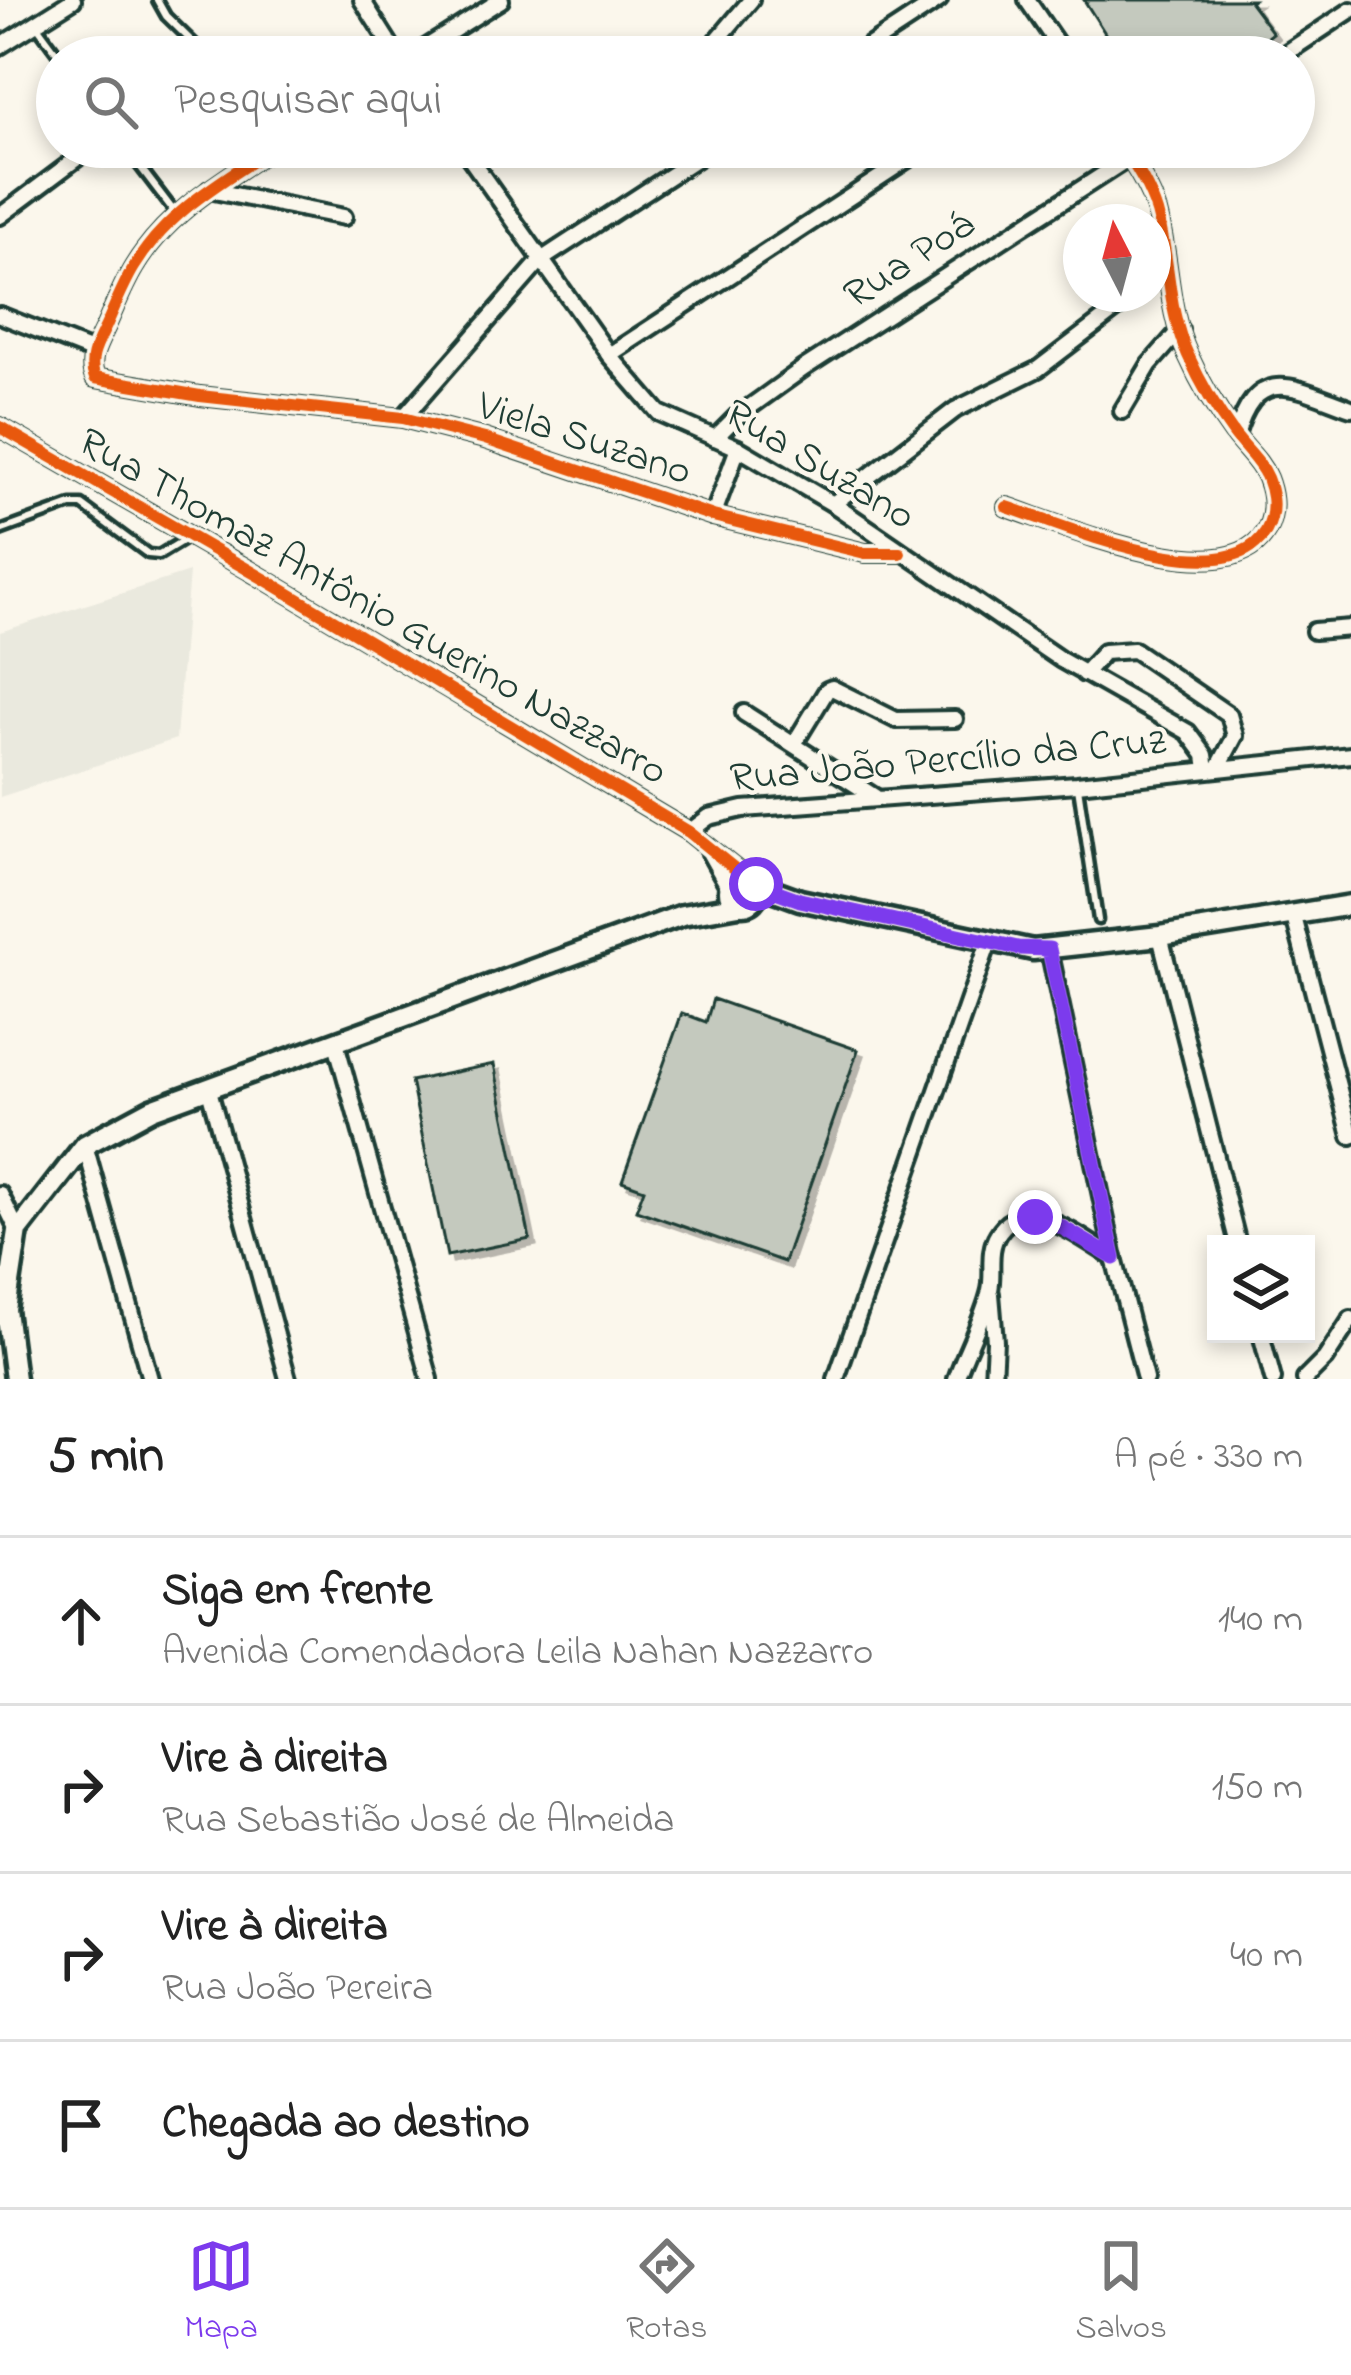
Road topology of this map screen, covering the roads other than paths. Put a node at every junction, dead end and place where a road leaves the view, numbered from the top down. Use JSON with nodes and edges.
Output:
{"nodes":[{"id":1,"x":73,"y":0,"type":"edge"},
{"id":2,"x":157,"y":0,"type":"edge"},
{"id":3,"x":362,"y":0,"type":"edge"},
{"id":4,"x":501,"y":0,"type":"edge"},
{"id":5,"x":751,"y":0,"type":"edge"},
{"id":6,"x":939,"y":0,"type":"edge"},
{"id":7,"x":1027,"y":0,"type":"edge"},
{"id":8,"x":1351,"y":10,"type":"edge"},
{"id":9,"x":35,"y":23,"type":"junction"},
{"id":10,"x":45,"y":36,"type":"edge"},
{"id":11,"x":186,"y":36,"type":"edge"},
{"id":12,"x":385,"y":36,"type":"edge"},
{"id":13,"x":444,"y":36,"type":"edge"},
{"id":14,"x":721,"y":36,"type":"edge"},
{"id":15,"x":884,"y":36,"type":"edge"},
{"id":16,"x":1051,"y":36,"type":"edge"},
{"id":17,"x":1312,"y":36,"type":"edge"},
{"id":18,"x":0,"y":46,"type":"edge"},
{"id":19,"x":64,"y":168,"type":"edge"},
{"id":20,"x":141,"y":168,"type":"edge"},
{"id":21,"x":242,"y":168,"type":"edge"},
{"id":22,"x":477,"y":168,"type":"edge"},
{"id":23,"x":682,"y":168,"type":"edge"},
{"id":24,"x":894,"y":168,"type":"edge"},
{"id":25,"x":1103,"y":168,"type":"edge"},
{"id":26,"x":1135,"y":168,"type":"edge"},
{"id":27,"x":209,"y":190,"type":"junction"},
{"id":28,"x":1154,"y":204,"type":"edge"},
{"id":29,"x":176,"y":214,"type":"junction"},
{"id":30,"x":0,"y":216,"type":"edge"},
{"id":31,"x":344,"y":217,"type":"dead end"},
{"id":32,"x":541,"y":260,"type":"junction"},
{"id":33,"x":1171,"y":307,"type":"edge"},
{"id":34,"x":1112,"y":312,"type":"edge"},
{"id":35,"x":0,"y":315,"type":"edge"},
{"id":36,"x":1180,"y":331,"type":"junction"},
{"id":37,"x":94,"y":352,"type":"junction"},
{"id":38,"x":609,"y":355,"type":"junction"},
{"id":39,"x":1351,"y":408,"type":"edge"},
{"id":40,"x":1122,"y":411,"type":"dead end"},
{"id":41,"x":403,"y":418,"type":"junction"},
{"id":42,"x":0,"y":427,"type":"edge"},
{"id":43,"x":1236,"y":436,"type":"junction"},
{"id":44,"x":716,"y":438,"type":"junction"},
{"id":45,"x":738,"y":448,"type":"junction"},
{"id":46,"x":833,"y":504,"type":"junction"},
{"id":47,"x":1007,"y":507,"type":"dead end"},
{"id":48,"x":712,"y":516,"type":"junction"},
{"id":49,"x":0,"y":531,"type":"edge"},
{"id":50,"x":190,"y":536,"type":"junction"},
{"id":51,"x":900,"y":553,"type":"junction"},
{"id":52,"x":1351,"y":628,"type":"edge"},
{"id":53,"x":1314,"y":631,"type":"dead end"},
{"id":54,"x":1084,"y":674,"type":"junction"},
{"id":55,"x":744,"y":713,"type":"dead end"},
{"id":56,"x":955,"y":719,"type":"dead end"},
{"id":57,"x":794,"y":745,"type":"junction"},
{"id":58,"x":1351,"y":755,"type":"edge"},
{"id":59,"x":1212,"y":769,"type":"junction"},
{"id":60,"x":1077,"y":784,"type":"junction"},
{"id":61,"x":875,"y":797,"type":"junction"},
{"id":62,"x":689,"y":832,"type":"junction"},
{"id":63,"x":741,"y":891,"type":"junction"},
{"id":64,"x":1351,"y":904,"type":"edge"},
{"id":65,"x":1293,"y":914,"type":"junction"},
{"id":66,"x":1098,"y":920,"type":"dead end"},
{"id":67,"x":1160,"y":936,"type":"junction"},
{"id":68,"x":989,"y":942,"type":"junction"},
{"id":69,"x":1049,"y":949,"type":"junction"},
{"id":70,"x":336,"y":1043,"type":"junction"},
{"id":71,"x":208,"y":1090,"type":"junction"},
{"id":72,"x":1351,"y":1136,"type":"edge"},
{"id":73,"x":85,"y":1145,"type":"junction"},
{"id":74,"x":0,"y":1194,"type":"edge"},
{"id":75,"x":18,"y":1231,"type":"junction"},
{"id":76,"x":1236,"y":1235,"type":"edge"},
{"id":77,"x":1114,"y":1258,"type":"junction"},
{"id":78,"x":991,"y":1289,"type":"junction"},
{"id":79,"x":1351,"y":1318,"type":"edge"},
{"id":80,"x":1264,"y":1343,"type":"edge"},
{"id":81,"x":15,"y":1379,"type":"edge"},
{"id":82,"x":150,"y":1379,"type":"edge"},
{"id":83,"x":288,"y":1379,"type":"edge"},
{"id":84,"x":430,"y":1379,"type":"edge"},
{"id":85,"x":836,"y":1379,"type":"edge"},
{"id":86,"x":956,"y":1379,"type":"edge"},
{"id":87,"x":993,"y":1379,"type":"edge"},
{"id":88,"x":1144,"y":1379,"type":"edge"},
{"id":89,"x":1273,"y":1379,"type":"edge"},
{"id":90,"x":1305,"y":1379,"type":"edge"}],
"edges":[{"from":1,"to":9,"type":"street"},
{"from":2,"to":11,"type":"lane"},
{"from":3,"to":12,"type":"street"},
{"from":4,"to":13,"type":"street"},
{"from":5,"to":14,"type":"street"},
{"from":6,"to":15,"type":"street"},
{"from":7,"to":16,"type":"street"},
{"from":8,"to":17,"type":"street"},
{"from":9,"to":10,"type":"lane"},
{"from":9,"to":18,"type":"street"},
{"from":19,"to":30,"type":"street"},
{"from":20,"to":29,"type":"lane"},
{"from":21,"to":27,"type":"street"},
{"from":22,"to":32,"type":"street","name":"Rua Suzano"},
{"from":23,"to":32,"type":"street"},
{"from":24,"to":38,"type":"street"},
{"from":25,"to":44,"type":"street","name":"Rua Poá"},
{"from":26,"to":28,"type":"street"},
{"from":27,"to":29,"type":"street"},
{"from":27,"to":31,"type":"street"},
{"from":29,"to":37,"type":"street"},
{"from":32,"to":38,"type":"street","name":"Rua Suzano"},
{"from":32,"to":41,"type":"street"},
{"from":33,"to":36,"type":"street"},
{"from":34,"to":46,"type":"street"},
{"from":35,"to":37,"type":"street"},
{"from":36,"to":40,"type":"street"},
{"from":36,"to":43,"type":"street"},
{"from":37,"to":41,"type":"street","name":"Viela Suzano"},
{"from":38,"to":44,"type":"street","name":"Rua Suzano"},
{"from":39,"to":43,"type":"street"},
{"from":41,"to":48,"type":"street","name":"Viela Suzano"},
{"from":42,"to":50,"type":"street","name":"Rua Thomaz Antônio Guerino Nazzarro"},
{"from":43,"to":47,"type":"street"},
{"from":44,"to":45,"type":"street","name":"Rua Suzano"},
{"from":45,"to":46,"type":"street","name":"Rua Suzano"},
{"from":45,"to":48,"type":"street"},
{"from":46,"to":51,"type":"street","name":"Rua Suzano"},
{"from":48,"to":51,"type":"street","name":"Viela Suzano"},
{"from":49,"to":50,"type":"lane"},
{"from":50,"to":62,"type":"street","name":"Rua Thomaz Antônio Guerino Nazzarro"},
{"from":51,"to":54,"type":"street","name":"Rua Suzano"},
{"from":52,"to":53,"type":"street"},
{"from":54,"to":59,"type":"street","name":"Rua Suzano"},
{"from":54,"to":59,"type":"street"},
{"from":55,"to":57,"type":"street"},
{"from":56,"to":57,"type":"street"},
{"from":57,"to":61,"type":"street"},
{"from":58,"to":59,"type":"street","name":"Rua João Percílio da Cruz"},
{"from":59,"to":60,"type":"street","name":"Rua João Percílio da Cruz"},
{"from":60,"to":61,"type":"street","name":"Rua João Percílio da Cruz"},
{"from":60,"to":66,"type":"lane"},
{"from":61,"to":62,"type":"street","name":"Rua João Percílio da Cruz"},
{"from":62,"to":63,"type":"street","name":"Rua Thomaz Antônio Guerino Nazzarro"},
{"from":63,"to":68,"type":"main road"},
{"from":63,"to":70,"type":"main road"},
{"from":64,"to":65,"type":"main road"},
{"from":65,"to":67,"type":"main road"},
{"from":65,"to":72,"type":"street"},
{"from":67,"to":69,"type":"main road"},
{"from":67,"to":76,"type":"street"},
{"from":68,"to":69,"type":"main road"},
{"from":68,"to":85,"type":"street"},
{"from":69,"to":77,"type":"street"},
{"from":70,"to":71,"type":"main road"},
{"from":70,"to":84,"type":"street"},
{"from":71,"to":73,"type":"main road"},
{"from":71,"to":83,"type":"street"},
{"from":73,"to":75,"type":"main road"},
{"from":73,"to":82,"type":"street"},
{"from":74,"to":75,"type":"street"},
{"from":75,"to":81,"type":"main road"},
{"from":77,"to":78,"type":"street"},
{"from":77,"to":88,"type":"street"},
{"from":78,"to":86,"type":"street"},
{"from":78,"to":87,"type":"street"},
{"from":79,"to":90,"type":"street"},
{"from":80,"to":89,"type":"street"}]}
